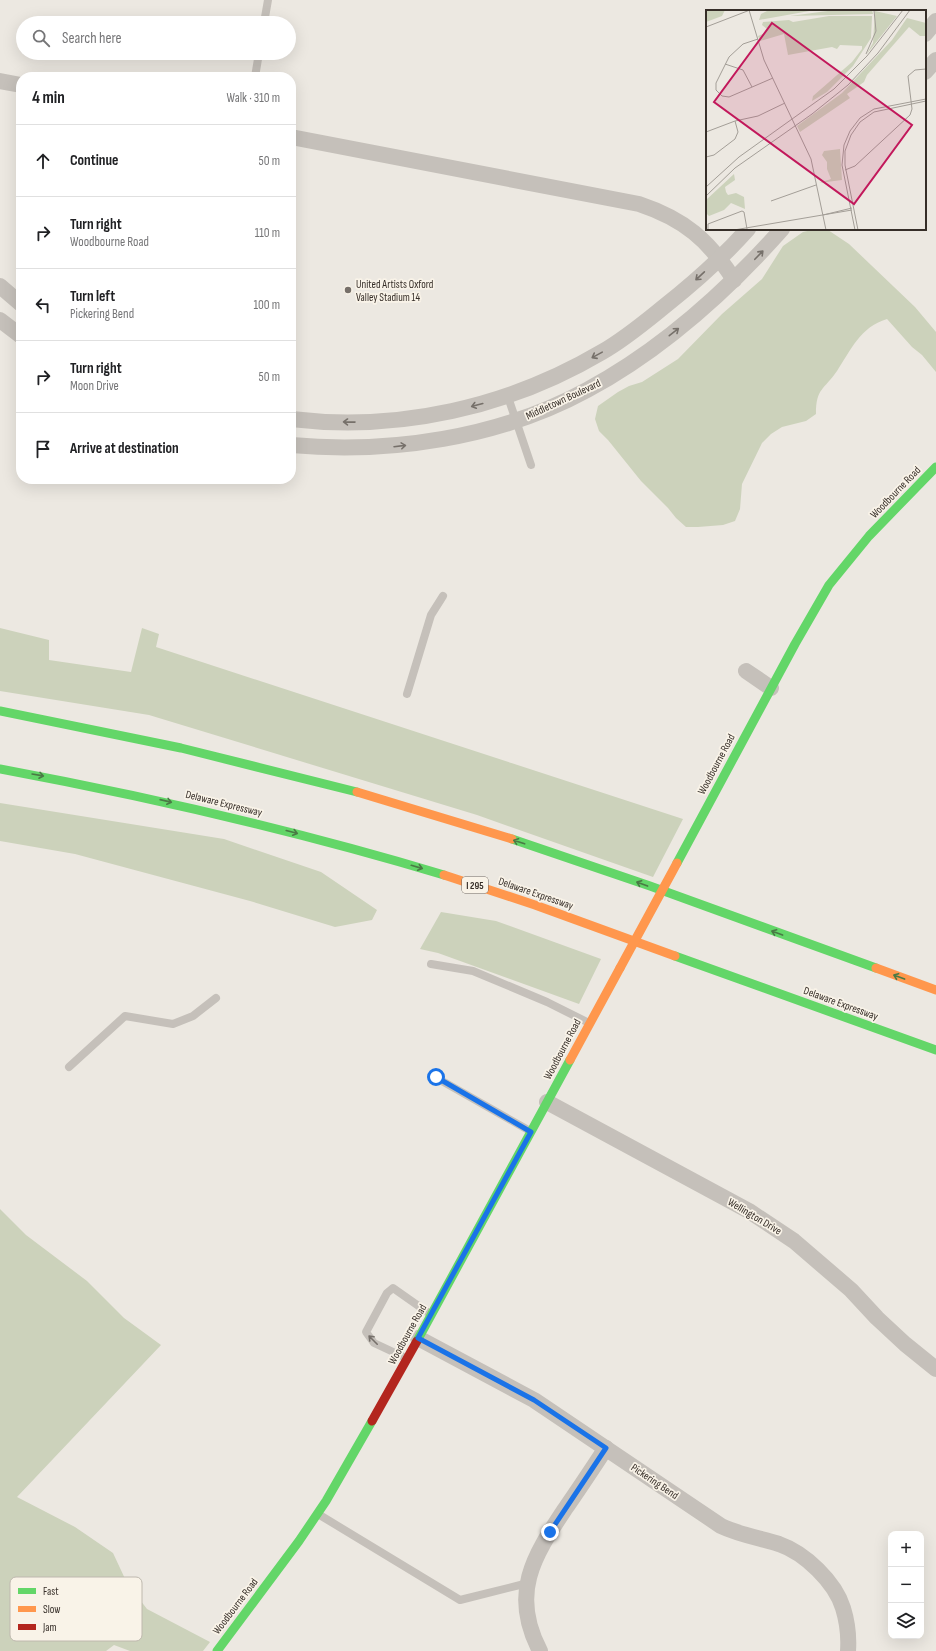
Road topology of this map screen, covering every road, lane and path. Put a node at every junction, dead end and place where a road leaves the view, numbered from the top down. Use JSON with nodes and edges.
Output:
{"nodes":[{"id":1,"x":268,"y":0,"type":"edge"},
{"id":2,"x":265,"y":16,"type":"edge"},
{"id":3,"x":936,"y":21,"type":"edge"},
{"id":4,"x":926,"y":33,"type":"edge"},
{"id":5,"x":258,"y":60,"type":"edge"},
{"id":6,"x":936,"y":60,"type":"edge"},
{"id":7,"x":926,"y":71,"type":"edge"},
{"id":8,"x":256,"y":72,"type":"edge"},
{"id":9,"x":0,"y":81,"type":"edge"},
{"id":10,"x":16,"y":84,"type":"edge"},
{"id":11,"x":296,"y":138,"type":"edge"},
{"id":12,"x":747,"y":230,"type":"edge"},
{"id":13,"x":781,"y":230,"type":"edge"},
{"id":14,"x":720,"y":258,"type":"junction"},
{"id":15,"x":734,"y":280,"type":"junction"},
{"id":16,"x":0,"y":286,"type":"edge"},
{"id":17,"x":16,"y":300,"type":"edge"},
{"id":18,"x":0,"y":320,"type":"edge"},
{"id":19,"x":16,"y":332,"type":"edge"},
{"id":20,"x":508,"y":397,"type":"junction"},
{"id":21,"x":296,"y":420,"type":"edge"},
{"id":22,"x":515,"y":421,"type":"junction"},
{"id":23,"x":296,"y":445,"type":"edge"},
{"id":24,"x":530,"y":465,"type":"dead end"},
{"id":25,"x":936,"y":467,"type":"edge"},
{"id":26,"x":443,"y":596,"type":"dead end"},
{"id":27,"x":746,"y":671,"type":"dead end"},
{"id":28,"x":772,"y":688,"type":"junction"},
{"id":29,"x":407,"y":694,"type":"dead end"},
{"id":30,"x":0,"y":711,"type":"edge"},
{"id":31,"x":0,"y":769,"type":"edge"},
{"id":32,"x":431,"y":964,"type":"dead end"},
{"id":33,"x":936,"y":990,"type":"edge"},
{"id":34,"x":216,"y":998,"type":"dead end"},
{"id":35,"x":590,"y":1023,"type":"junction"},
{"id":36,"x":936,"y":1050,"type":"edge"},
{"id":37,"x":69,"y":1067,"type":"dead end"},
{"id":38,"x":436,"y":1077,"type":"dead end"},
{"id":39,"x":547,"y":1102,"type":"junction"},
{"id":40,"x":531,"y":1132,"type":"junction"},
{"id":41,"x":431,"y":1315,"type":"junction"},
{"id":42,"x":418,"y":1338,"type":"junction"},
{"id":43,"x":407,"y":1359,"type":"junction"},
{"id":44,"x":936,"y":1369,"type":"edge"},
{"id":45,"x":606,"y":1448,"type":"junction"},
{"id":46,"x":317,"y":1514,"type":"junction"},
{"id":47,"x":528,"y":1583,"type":"junction"},
{"id":48,"x":217,"y":1651,"type":"edge"},
{"id":49,"x":540,"y":1651,"type":"edge"},
{"id":50,"x":848,"y":1651,"type":"edge"}],
"edges":[{"from":1,"to":2,"type":"lane"},
{"from":3,"to":4,"type":"street"},
{"from":5,"to":8,"type":"lane"},
{"from":6,"to":7,"type":"street"},
{"from":9,"to":10,"type":"street"},
{"from":11,"to":14,"type":"street"},
{"from":12,"to":14,"type":"street"},
{"from":15,"to":13,"type":"street","name":"Middletown Boulevard","one_way":true},
{"from":14,"to":15,"type":"street"},
{"from":14,"to":20,"type":"street","one_way":true},
{"from":22,"to":15,"type":"street","name":"Middletown Boulevard","one_way":true},
{"from":16,"to":17,"type":"street"},
{"from":18,"to":19,"type":"street"},
{"from":20,"to":21,"type":"street","one_way":true},
{"from":20,"to":22,"type":"lane"},
{"from":23,"to":22,"type":"street","name":"Middletown Boulevard","one_way":true},
{"from":22,"to":24,"type":"lane"},
{"from":25,"to":28,"type":"main road","name":"Woodbourne Road"},
{"from":26,"to":29,"type":"lane"},
{"from":27,"to":28,"type":"street"},
{"from":28,"to":35,"type":"main road","name":"Woodbourne Road","bridge":true},
{"from":33,"to":30,"type":"main road","one_way":true},
{"from":31,"to":36,"type":"main road","name":"Delaware Expressway","number":"I 295","one_way":true},
{"from":32,"to":35,"type":"lane"},
{"from":34,"to":37,"type":"lane"},
{"from":35,"to":39,"type":"main road","name":"Woodbourne Road"},
{"from":38,"to":40,"type":"lane"},
{"from":39,"to":40,"type":"main road","name":"Woodbourne Road"},
{"from":39,"to":44,"type":"street","name":"Wellington Drive"},
{"from":40,"to":41,"type":"main road","name":"Woodbourne Road"},
{"from":41,"to":42,"type":"main road","name":"Woodbourne Road"},
{"from":43,"to":41,"type":"lane","one_way":true},
{"from":42,"to":43,"type":"main road","name":"Woodbourne Road"},
{"from":42,"to":45,"type":"street","name":"Pickering Bend"},
{"from":43,"to":46,"type":"main road","name":"Woodbourne Road"},
{"from":45,"to":47,"type":"street"},
{"from":45,"to":50,"type":"street","name":"Pickering Bend"},
{"from":46,"to":47,"type":"lane"},
{"from":46,"to":48,"type":"main road","name":"Woodbourne Road"},
{"from":47,"to":49,"type":"street"}]}
